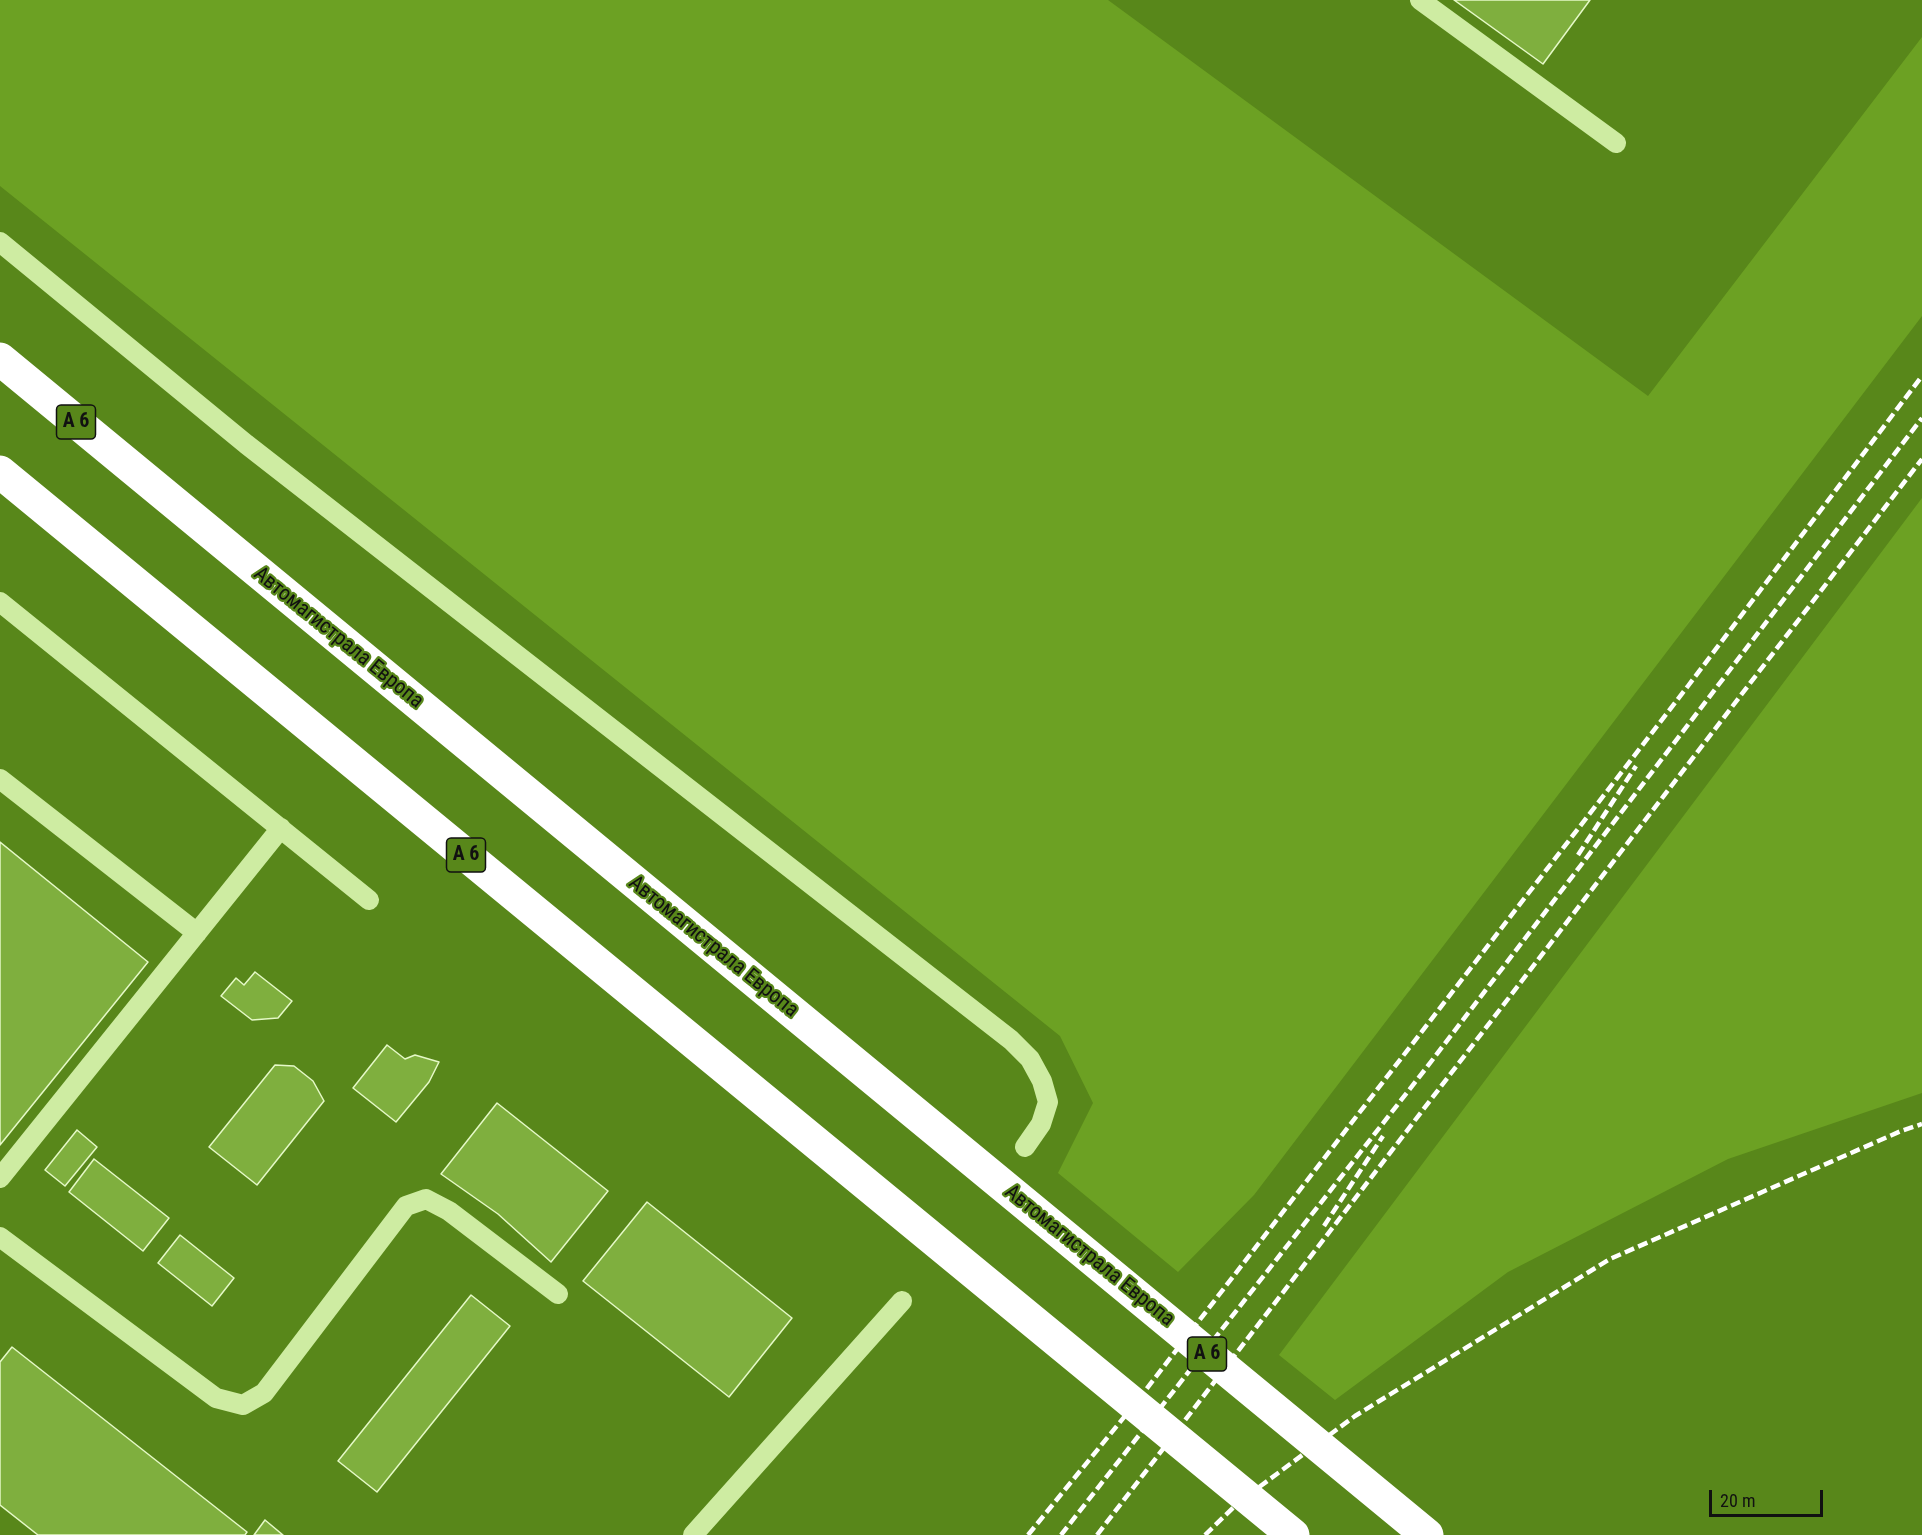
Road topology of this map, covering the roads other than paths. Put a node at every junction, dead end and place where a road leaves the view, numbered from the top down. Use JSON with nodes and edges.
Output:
{"nodes":[{"id":1,"x":1420,"y":0,"type":"edge"},
{"id":2,"x":1616,"y":143,"type":"dead end"},
{"id":3,"x":0,"y":242,"type":"edge"},
{"id":4,"x":0,"y":359,"type":"edge"},
{"id":5,"x":0,"y":472,"type":"edge"},
{"id":6,"x":0,"y":602,"type":"edge"},
{"id":7,"x":0,"y":779,"type":"edge"},
{"id":8,"x":281,"y":828,"type":"junction"},
{"id":9,"x":369,"y":900,"type":"dead end"},
{"id":10,"x":197,"y":933,"type":"junction"},
{"id":11,"x":1025,"y":1147,"type":"dead end"},
{"id":12,"x":0,"y":1178,"type":"edge"},
{"id":13,"x":0,"y":1237,"type":"edge"},
{"id":14,"x":558,"y":1294,"type":"dead end"},
{"id":15,"x":902,"y":1301,"type":"dead end"},
{"id":16,"x":693,"y":1535,"type":"edge"},
{"id":17,"x":1293,"y":1535,"type":"edge"},
{"id":18,"x":1427,"y":1535,"type":"edge"}],
"edges":[{"from":1,"to":2,"type":"lane"},
{"from":3,"to":11,"type":"lane"},
{"from":4,"to":18,"type":"highway","name":"Автомагистрала Европа","number":"A 6"},
{"from":5,"to":17,"type":"highway","number":"A 6"},
{"from":6,"to":8,"type":"lane"},
{"from":7,"to":10,"type":"lane"},
{"from":8,"to":9,"type":"lane"},
{"from":8,"to":10,"type":"lane"},
{"from":10,"to":12,"type":"lane"},
{"from":13,"to":14,"type":"lane"},
{"from":15,"to":16,"type":"lane"}]}
